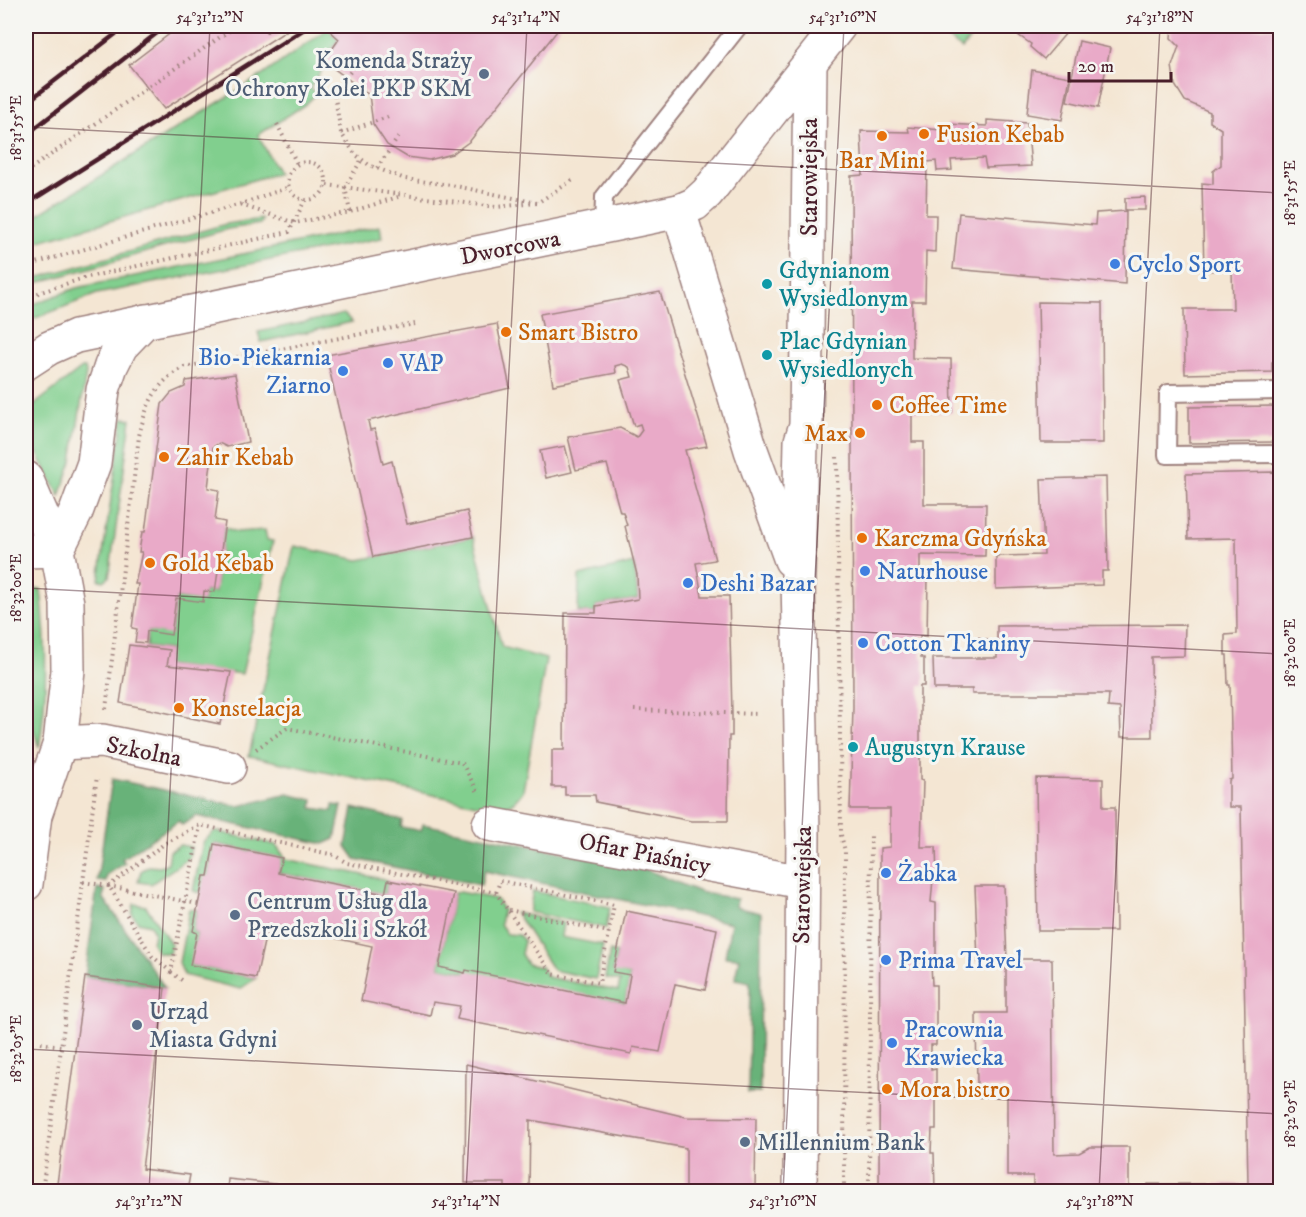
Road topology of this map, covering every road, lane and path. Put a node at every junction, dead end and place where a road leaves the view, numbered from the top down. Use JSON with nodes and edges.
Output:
{"nodes":[{"id":1,"x":236,"y":26,"type":"edge"},
{"id":2,"x":262,"y":26,"type":"edge"},
{"id":3,"x":275,"y":26,"type":"edge"},
{"id":4,"x":739,"y":26,"type":"edge"},
{"id":5,"x":840,"y":26,"type":"edge"},
{"id":6,"x":358,"y":63,"type":"dead end"},
{"id":7,"x":810,"y":63,"type":"junction"},
{"id":8,"x":388,"y":117,"type":"dead end"},
{"id":9,"x":277,"y":124,"type":"dead end"},
{"id":10,"x":341,"y":133,"type":"junction"},
{"id":11,"x":400,"y":135,"type":"dead end"},
{"id":12,"x":362,"y":159,"type":"junction"},
{"id":13,"x":297,"y":164,"type":"junction"},
{"id":14,"x":377,"y":168,"type":"junction"},
{"id":15,"x":26,"y":172,"type":"edge"},
{"id":16,"x":573,"y":180,"type":"dead end"},
{"id":17,"x":327,"y":185,"type":"junction"},
{"id":18,"x":343,"y":186,"type":"junction"},
{"id":19,"x":289,"y":187,"type":"junction"},
{"id":20,"x":400,"y":197,"type":"junction"},
{"id":21,"x":305,"y":200,"type":"junction"},
{"id":22,"x":537,"y":203,"type":"junction"},
{"id":23,"x":241,"y":204,"type":"junction"},
{"id":24,"x":679,"y":211,"type":"junction"},
{"id":25,"x":350,"y":212,"type":"junction"},
{"id":26,"x":296,"y":223,"type":"junction"},
{"id":27,"x":603,"y":228,"type":"junction"},
{"id":28,"x":26,"y":266,"type":"edge"},
{"id":29,"x":26,"y":297,"type":"edge"},
{"id":30,"x":145,"y":321,"type":"junction"},
{"id":31,"x":415,"y":324,"type":"dead end"},
{"id":32,"x":26,"y":363,"type":"edge"},
{"id":33,"x":1281,"y":391,"type":"edge"},
{"id":34,"x":801,"y":441,"type":"junction"},
{"id":35,"x":751,"y":450,"type":"junction"},
{"id":36,"x":837,"y":451,"type":"dead end"},
{"id":37,"x":1281,"y":454,"type":"edge"},
{"id":38,"x":26,"y":478,"type":"edge"},
{"id":39,"x":41,"y":550,"type":"edge"},
{"id":40,"x":798,"y":578,"type":"junction"},
{"id":41,"x":634,"y":710,"type":"dead end"},
{"id":42,"x":758,"y":714,"type":"dead end"},
{"id":43,"x":102,"y":741,"type":"junction"},
{"id":44,"x":60,"y":743,"type":"junction"},
{"id":45,"x":229,"y":767,"type":"joint"},
{"id":46,"x":26,"y":781,"type":"edge"},
{"id":47,"x":35,"y":814,"type":"junction"},
{"id":48,"x":200,"y":825,"type":"junction"},
{"id":49,"x":493,"y":825,"type":"joint"},
{"id":50,"x":871,"y":834,"type":"dead end"},
{"id":51,"x":83,"y":882,"type":"junction"},
{"id":52,"x":802,"y":882,"type":"junction"},
{"id":53,"x":26,"y":885,"type":"edge"},
{"id":54,"x":109,"y":886,"type":"junction"},
{"id":55,"x":496,"y":893,"type":"junction"},
{"id":56,"x":185,"y":902,"type":"junction"},
{"id":57,"x":198,"y":904,"type":"dead end"},
{"id":58,"x":508,"y":910,"type":"junction"},
{"id":59,"x":609,"y":932,"type":"junction"},
{"id":60,"x":171,"y":972,"type":"junction"},
{"id":61,"x":183,"y":981,"type":"dead end"},
{"id":62,"x":41,"y":1043,"type":"dead end"},
{"id":63,"x":61,"y":1046,"type":"junction"},
{"id":64,"x":42,"y":1191,"type":"edge"},
{"id":65,"x":800,"y":1191,"type":"edge"},
{"id":66,"x":844,"y":1191,"type":"edge"},
{"id":67,"x":869,"y":1191,"type":"edge"}],
"edges":[{"from":1,"to":15,"type":"path"},
{"from":2,"to":3,"type":"path"},
{"from":4,"to":27,"type":"lane"},
{"from":5,"to":7,"type":"street","name":"Dworcowa"},
{"from":6,"to":10,"type":"path"},
{"from":7,"to":24,"type":"street","name":"Dworcowa"},
{"from":7,"to":34,"type":"street","name":"Starowiejska"},
{"from":8,"to":10,"type":"path"},
{"from":9,"to":13,"type":"path"},
{"from":10,"to":12,"type":"path"},
{"from":11,"to":14,"type":"path"},
{"from":12,"to":14,"type":"path"},
{"from":12,"to":18,"type":"path"},
{"from":13,"to":17,"type":"path"},
{"from":13,"to":19,"type":"path"},
{"from":14,"to":22,"type":"path"},
{"from":16,"to":22,"type":"path"},
{"from":17,"to":18,"type":"path"},
{"from":17,"to":21,"type":"path"},
{"from":18,"to":20,"type":"path"},
{"from":18,"to":25,"type":"path"},
{"from":19,"to":21,"type":"path"},
{"from":19,"to":23,"type":"path"},
{"from":20,"to":22,"type":"path"},
{"from":20,"to":25,"type":"path"},
{"from":21,"to":26,"type":"path"},
{"from":23,"to":26,"type":"path"},
{"from":23,"to":28,"type":"path"},
{"from":24,"to":27,"type":"street","name":"Dworcowa"},
{"from":24,"to":35,"type":"street","name":"Starowiejska"},
{"from":25,"to":26,"type":"path"},
{"from":26,"to":29,"type":"path"},
{"from":27,"to":30,"type":"street","name":"Dworcowa"},
{"from":30,"to":32,"type":"street","name":"Dworcowa"},
{"from":30,"to":39,"type":"street"},
{"from":31,"to":43,"type":"path"},
{"from":33,"to":37,"type":"lane"},
{"from":34,"to":35,"type":"street"},
{"from":34,"to":40,"type":"street","name":"Starowiejska"},
{"from":35,"to":40,"type":"street","name":"Starowiejska"},
{"from":36,"to":66,"type":"path"},
{"from":38,"to":39,"type":"street"},
{"from":39,"to":44,"type":"street"},
{"from":40,"to":52,"type":"street","name":"Starowiejska"},
{"from":41,"to":42,"type":"path"},
{"from":43,"to":44,"type":"street","name":"Szkolna"},
{"from":43,"to":45,"type":"street","name":"Szkolna"},
{"from":43,"to":51,"type":"path"},
{"from":44,"to":47,"type":"street"},
{"from":45,"to":49,"type":"path"},
{"from":46,"to":47,"type":"street"},
{"from":47,"to":53,"type":"street"},
{"from":48,"to":54,"type":"path"},
{"from":48,"to":55,"type":"path"},
{"from":48,"to":56,"type":"path"},
{"from":49,"to":52,"type":"street","name":"Ofiar Piaśnicy"},
{"from":50,"to":67,"type":"path"},
{"from":51,"to":54,"type":"path"},
{"from":51,"to":63,"type":"path"},
{"from":52,"to":65,"type":"street","name":"Starowiejska"},
{"from":54,"to":56,"type":"path"},
{"from":54,"to":60,"type":"path"},
{"from":55,"to":58,"type":"path"},
{"from":55,"to":59,"type":"path"},
{"from":56,"to":57,"type":"path"},
{"from":56,"to":60,"type":"path"},
{"from":58,"to":59,"type":"path"},
{"from":58,"to":59,"type":"path"},
{"from":60,"to":61,"type":"path"},
{"from":62,"to":63,"type":"path"},
{"from":63,"to":64,"type":"path"}]}
